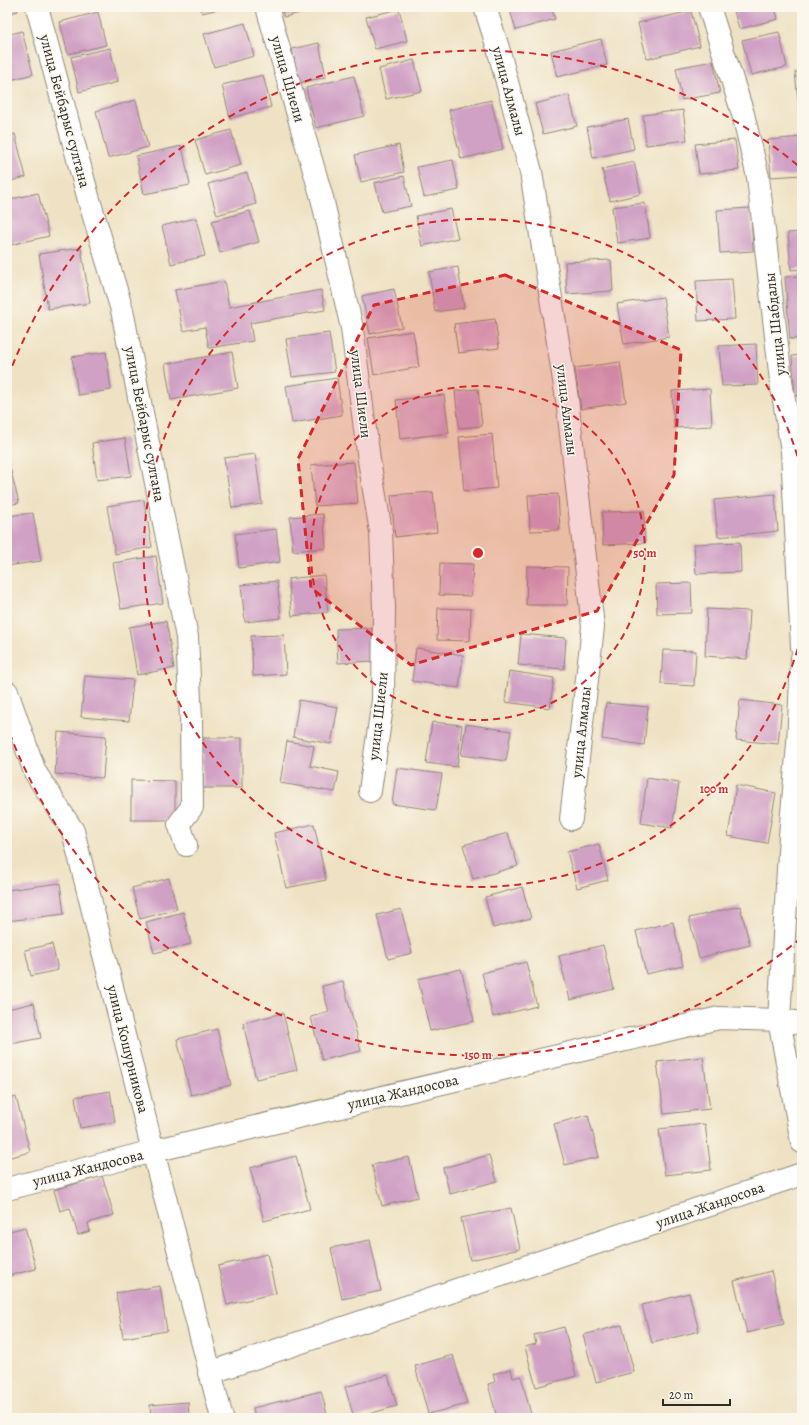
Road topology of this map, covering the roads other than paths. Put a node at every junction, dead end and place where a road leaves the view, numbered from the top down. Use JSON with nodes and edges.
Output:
{"nodes":[{"id":1,"x":37,"y":7,"type":"edge"},
{"id":2,"x":267,"y":7,"type":"edge"},
{"id":3,"x":486,"y":7,"type":"edge"},
{"id":4,"x":709,"y":7,"type":"edge"},
{"id":5,"x":802,"y":647,"type":"edge"},
{"id":6,"x":802,"y":658,"type":"edge"},
{"id":7,"x":7,"y":692,"type":"edge"},
{"id":8,"x":370,"y":791,"type":"dead end"},
{"id":9,"x":571,"y":819,"type":"dead end"},
{"id":10,"x":186,"y":845,"type":"dead end"},
{"id":11,"x":779,"y":1020,"type":"junction"},
{"id":12,"x":802,"y":1023,"type":"edge"},
{"id":13,"x":802,"y":1142,"type":"edge"},
{"id":14,"x":153,"y":1151,"type":"junction"},
{"id":15,"x":802,"y":1174,"type":"edge"},
{"id":16,"x":7,"y":1189,"type":"edge"},
{"id":17,"x":209,"y":1373,"type":"junction"},
{"id":18,"x":222,"y":1418,"type":"edge"}],
"edges":[{"from":1,"to":10,"type":"street","name":"улица Бейбарыс султана"},
{"from":2,"to":8,"type":"street","name":"улица Шиели"},
{"from":3,"to":9,"type":"street","name":"улица Алмалы"},
{"from":4,"to":5,"type":"street","name":"улица Шабдалы"},
{"from":6,"to":11,"type":"street"},
{"from":7,"to":14,"type":"street","name":"улица Кошурникова"},
{"from":11,"to":12,"type":"street","name":"улица Жандосова"},
{"from":11,"to":13,"type":"street"},
{"from":11,"to":14,"type":"street","name":"улица Жандосова"},
{"from":14,"to":16,"type":"street","name":"улица Жандосова"},
{"from":14,"to":17,"type":"street","name":"улица Кошурникова"},
{"from":15,"to":17,"type":"street","name":"улица Жандосова"},
{"from":17,"to":18,"type":"street","name":"улица Кошурникова"}]}
